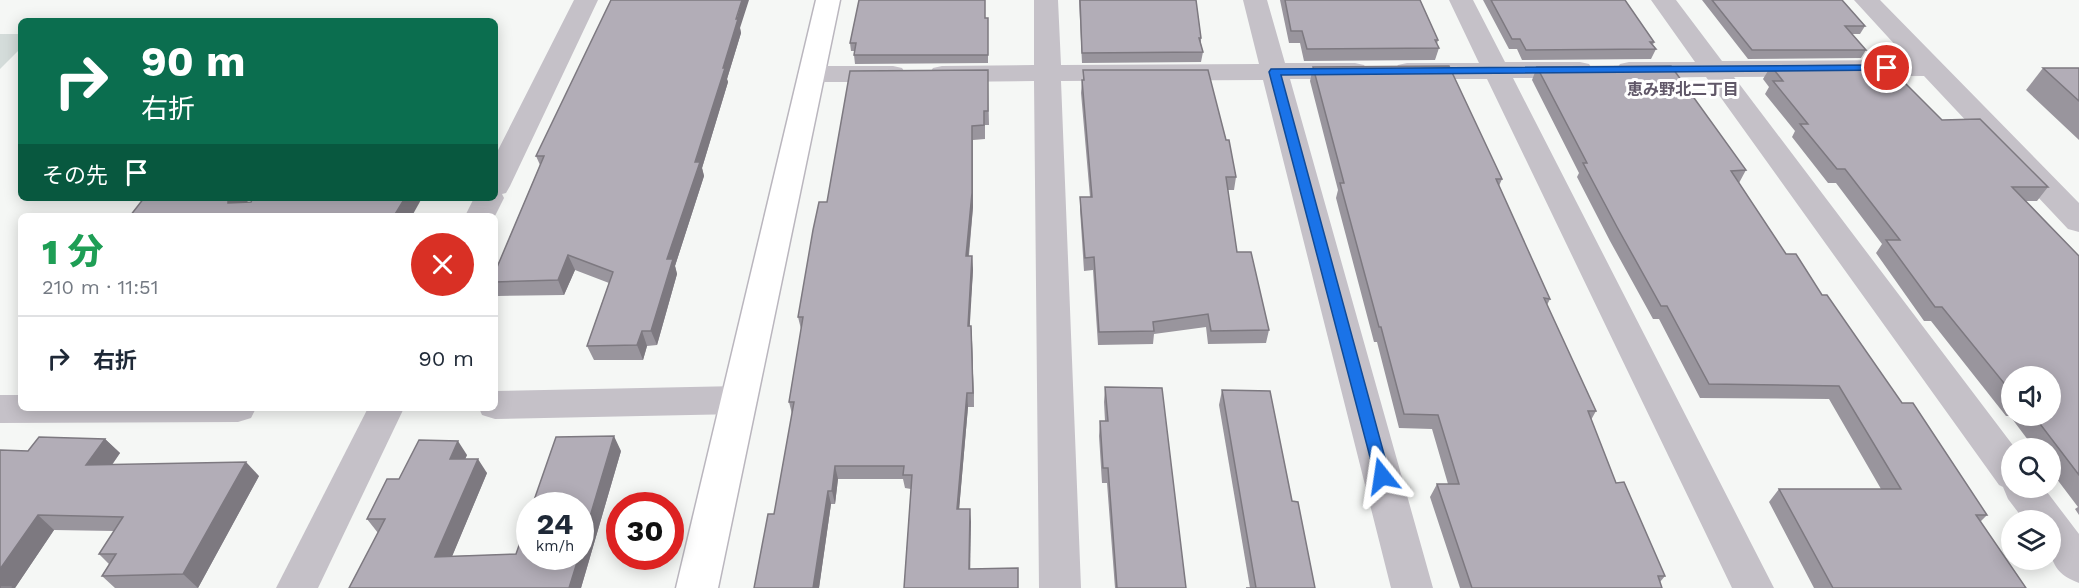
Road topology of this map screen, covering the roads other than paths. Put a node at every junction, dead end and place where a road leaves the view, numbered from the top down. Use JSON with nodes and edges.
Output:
{"nodes":[{"id":1,"x":586,"y":0,"type":"edge"},
{"id":2,"x":828,"y":0,"type":"edge"},
{"id":3,"x":1046,"y":0,"type":"edge"},
{"id":4,"x":1255,"y":0,"type":"edge"},
{"id":5,"x":1461,"y":0,"type":"edge"},
{"id":6,"x":1663,"y":0,"type":"edge"},
{"id":7,"x":1866,"y":0,"type":"edge"},
{"id":8,"x":1930,"y":68,"type":"junction"},
{"id":9,"x":1713,"y":69,"type":"junction"},
{"id":10,"x":1497,"y":70,"type":"junction"},
{"id":11,"x":1275,"y":72,"type":"junction"},
{"id":12,"x":1048,"y":73,"type":"junction"},
{"id":13,"x":811,"y":74,"type":"junction"},
{"id":14,"x":498,"y":180,"type":"edge"},
{"id":15,"x":2079,"y":222,"type":"edge"},
{"id":16,"x":739,"y":400,"type":"junction"},
{"id":17,"x":498,"y":405,"type":"edge"},
{"id":18,"x":0,"y":409,"type":"edge"},
{"id":19,"x":18,"y":409,"type":"edge"},
{"id":20,"x":385,"y":411,"type":"edge"},
{"id":21,"x":2001,"y":459,"type":"edge"},
{"id":22,"x":2061,"y":541,"type":"edge"},
{"id":23,"x":2079,"y":565,"type":"edge"},
{"id":24,"x":297,"y":588,"type":"edge"},
{"id":25,"x":697,"y":588,"type":"edge"},
{"id":26,"x":1060,"y":588,"type":"edge"},
{"id":27,"x":1412,"y":588,"type":"edge"},
{"id":28,"x":1753,"y":588,"type":"edge"}],
"edges":[{"from":1,"to":14,"type":"street"},
{"from":2,"to":13,"type":"street"},
{"from":3,"to":12,"type":"street"},
{"from":4,"to":11,"type":"street"},
{"from":5,"to":10,"type":"street"},
{"from":6,"to":9,"type":"street"},
{"from":7,"to":8,"type":"street"},
{"from":8,"to":9,"type":"street"},
{"from":8,"to":15,"type":"street"},
{"from":9,"to":10,"type":"street"},
{"from":9,"to":21,"type":"street"},
{"from":10,"to":11,"type":"street"},
{"from":10,"to":28,"type":"street"},
{"from":11,"to":12,"type":"street"},
{"from":11,"to":27,"type":"street"},
{"from":12,"to":13,"type":"street"},
{"from":12,"to":26,"type":"street"},
{"from":13,"to":16,"type":"street"},
{"from":16,"to":17,"type":"street"},
{"from":16,"to":25,"type":"street"},
{"from":18,"to":19,"type":"street"},
{"from":20,"to":24,"type":"street"},
{"from":22,"to":23,"type":"street"}]}
